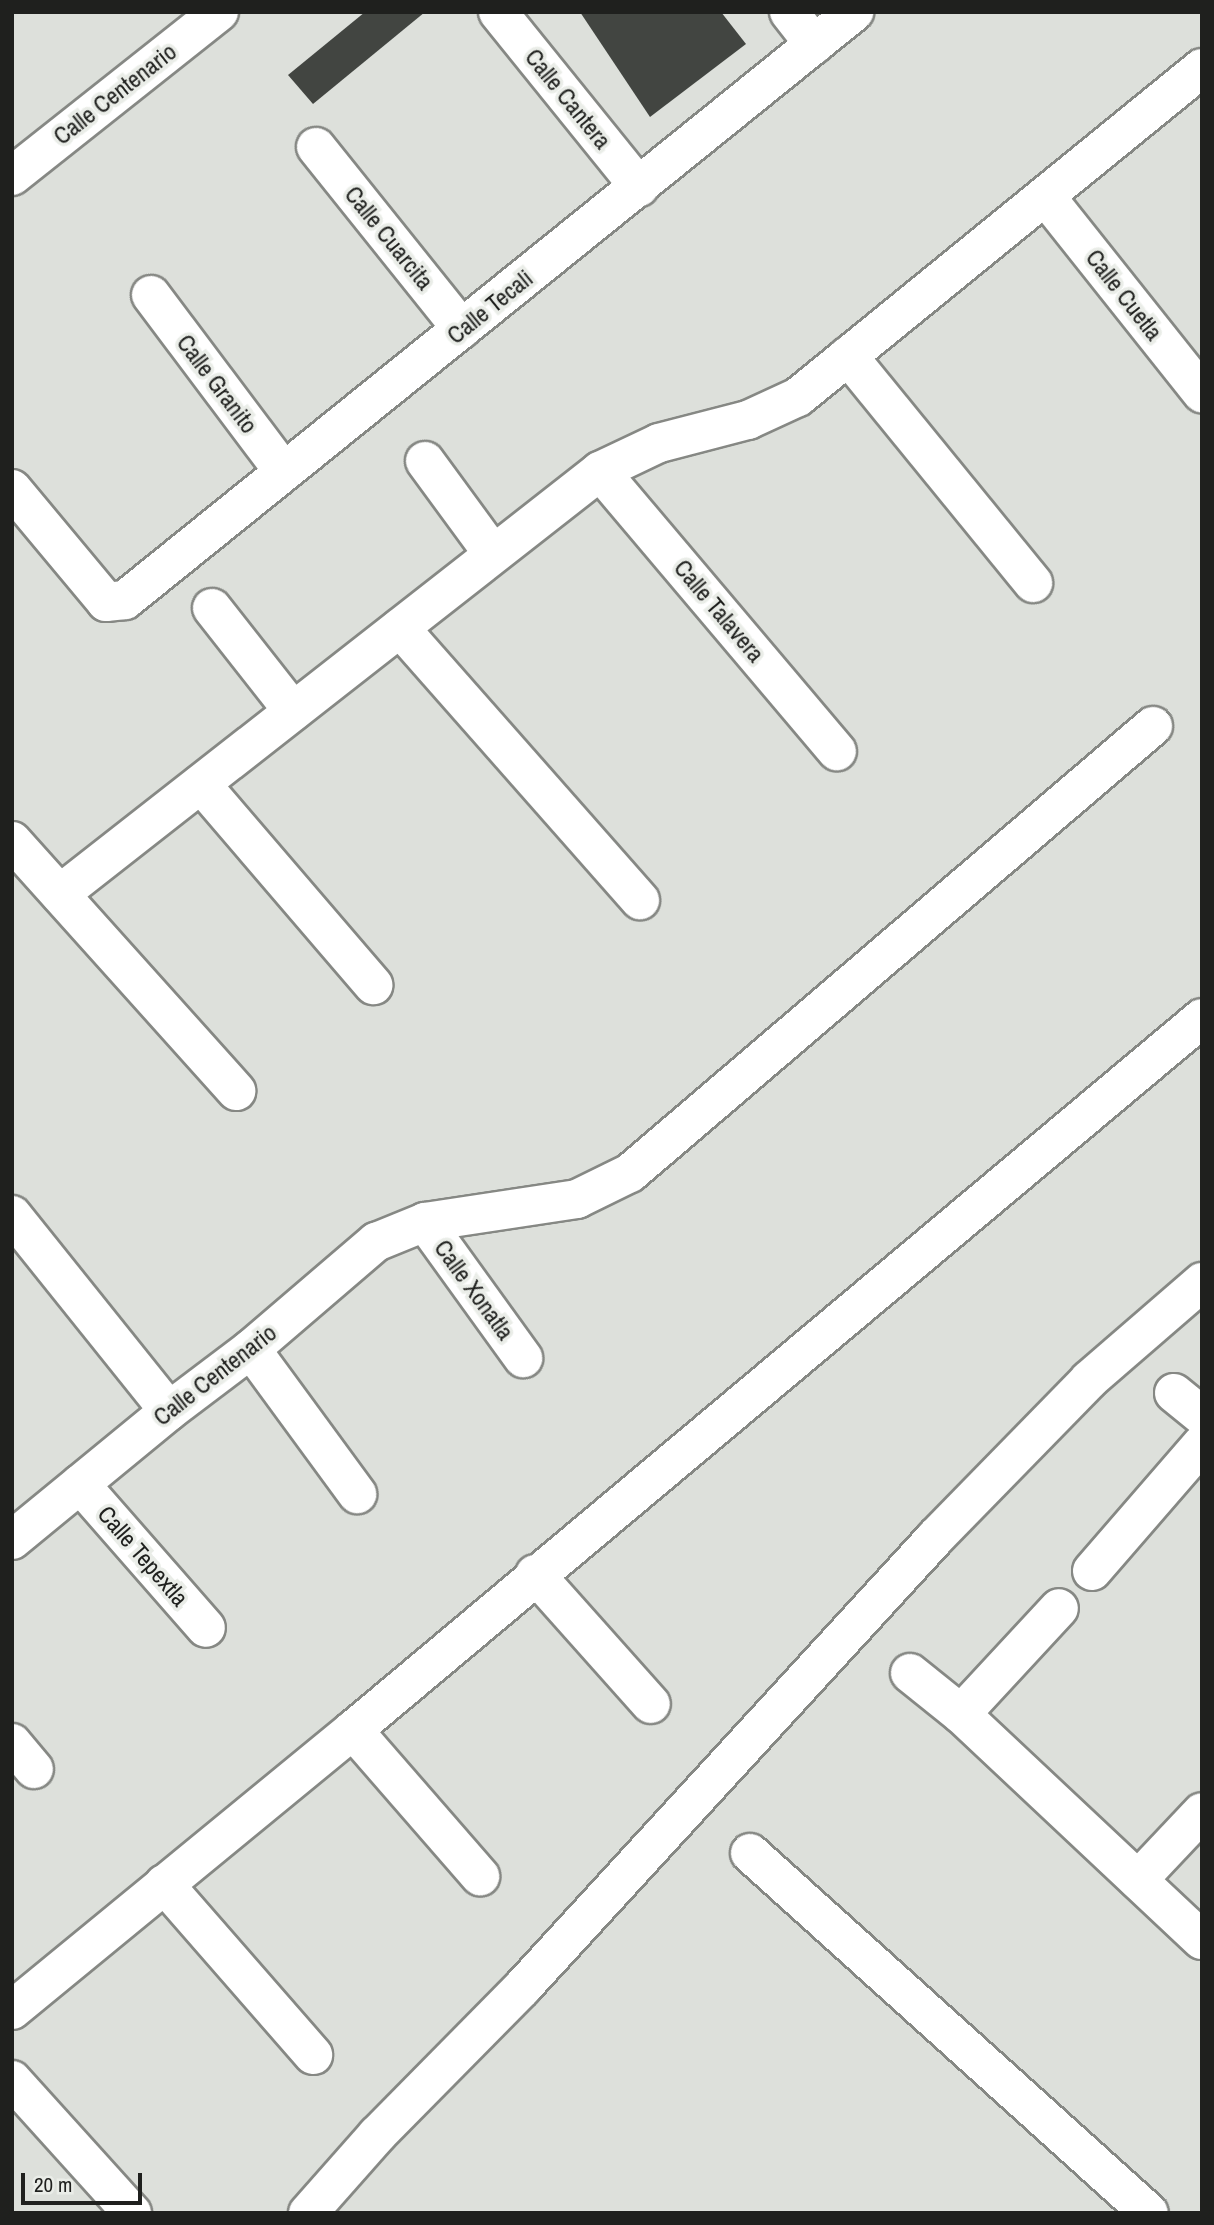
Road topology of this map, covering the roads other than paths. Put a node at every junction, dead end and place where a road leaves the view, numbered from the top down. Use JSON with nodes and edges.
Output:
{"nodes":[{"id":1,"x":219,"y":12,"type":"edge"},
{"id":2,"x":498,"y":12,"type":"edge"},
{"id":3,"x":789,"y":12,"type":"edge"},
{"id":4,"x":853,"y":12,"type":"edge"},
{"id":5,"x":814,"y":44,"type":"junction"},
{"id":6,"x":1202,"y":68,"type":"edge"},
{"id":7,"x":316,"y":147,"type":"dead end"},
{"id":8,"x":12,"y":176,"type":"edge"},
{"id":9,"x":639,"y":187,"type":"junction"},
{"id":10,"x":1046,"y":197,"type":"junction"},
{"id":11,"x":151,"y":295,"type":"dead end"},
{"id":12,"x":462,"y":329,"type":"junction"},
{"id":13,"x":848,"y":356,"type":"junction"},
{"id":14,"x":1202,"y":393,"type":"edge"},
{"id":15,"x":425,"y":461,"type":"dead end"},
{"id":16,"x":600,"y":471,"type":"junction"},
{"id":17,"x":284,"y":472,"type":"junction"},
{"id":18,"x":12,"y":489,"type":"edge"},
{"id":19,"x":493,"y":554,"type":"junction"},
{"id":20,"x":1033,"y":583,"type":"dead end"},
{"id":21,"x":212,"y":608,"type":"dead end"},
{"id":22,"x":400,"y":628,"type":"junction"},
{"id":23,"x":293,"y":711,"type":"junction"},
{"id":24,"x":1153,"y":726,"type":"dead end"},
{"id":25,"x":837,"y":751,"type":"dead end"},
{"id":26,"x":201,"y":784,"type":"junction"},
{"id":27,"x":12,"y":841,"type":"edge"},
{"id":28,"x":60,"y":894,"type":"junction"},
{"id":29,"x":640,"y":900,"type":"dead end"},
{"id":30,"x":373,"y":985,"type":"dead end"},
{"id":31,"x":1202,"y":1018,"type":"edge"},
{"id":32,"x":236,"y":1091,"type":"dead end"},
{"id":33,"x":12,"y":1215,"type":"edge"},
{"id":34,"x":425,"y":1222,"type":"junction"},
{"id":35,"x":1202,"y":1282,"type":"edge"},
{"id":36,"x":251,"y":1349,"type":"junction"},
{"id":37,"x":523,"y":1358,"type":"dead end"},
{"id":38,"x":169,"y":1411,"type":"junction"},
{"id":39,"x":1202,"y":1444,"type":"edge"},
{"id":40,"x":80,"y":1483,"type":"junction"},
{"id":41,"x":357,"y":1494,"type":"dead end"},
{"id":42,"x":12,"y":1540,"type":"edge"},
{"id":43,"x":1092,"y":1572,"type":"dead end"},
{"id":44,"x":535,"y":1574,"type":"junction"},
{"id":45,"x":1059,"y":1608,"type":"dead end"},
{"id":46,"x":206,"y":1628,"type":"dead end"},
{"id":47,"x":910,"y":1673,"type":"dead end"},
{"id":48,"x":651,"y":1704,"type":"dead end"},
{"id":49,"x":961,"y":1714,"type":"junction"},
{"id":50,"x":352,"y":1730,"type":"junction"},
{"id":51,"x":1202,"y":1812,"type":"edge"},
{"id":52,"x":750,"y":1853,"type":"dead end"},
{"id":53,"x":481,"y":1876,"type":"dead end"},
{"id":54,"x":1138,"y":1880,"type":"junction"},
{"id":55,"x":164,"y":1884,"type":"junction"},
{"id":56,"x":1202,"y":1940,"type":"edge"},
{"id":57,"x":12,"y":2010,"type":"edge"},
{"id":58,"x":313,"y":2055,"type":"dead end"},
{"id":59,"x":12,"y":2080,"type":"edge"},
{"id":60,"x":132,"y":2213,"type":"edge"},
{"id":61,"x":308,"y":2213,"type":"edge"},
{"id":62,"x":1149,"y":2213,"type":"edge"}],
"edges":[{"from":1,"to":8,"type":"street","name":"Calle Centenario"},
{"from":2,"to":9,"type":"street","name":"Calle Cantera"},
{"from":3,"to":5,"type":"street"},
{"from":4,"to":5,"type":"street","name":"Calle Tecali"},
{"from":5,"to":9,"type":"street","name":"Calle Tecali"},
{"from":6,"to":10,"type":"street"},
{"from":7,"to":12,"type":"street","name":"Calle Cuarcita"},
{"from":9,"to":12,"type":"street","name":"Calle Tecali"},
{"from":10,"to":13,"type":"street"},
{"from":10,"to":14,"type":"street","name":"Calle Cuetla"},
{"from":11,"to":17,"type":"street","name":"Calle Granito"},
{"from":12,"to":17,"type":"street","name":"Calle Tecali"},
{"from":13,"to":16,"type":"street"},
{"from":13,"to":20,"type":"street"},
{"from":15,"to":19,"type":"street"},
{"from":16,"to":19,"type":"street"},
{"from":16,"to":25,"type":"street","name":"Calle Talavera"},
{"from":17,"to":18,"type":"street","name":"Calle Tecali"},
{"from":19,"to":22,"type":"street"},
{"from":21,"to":23,"type":"street"},
{"from":22,"to":23,"type":"street"},
{"from":22,"to":29,"type":"street"},
{"from":23,"to":26,"type":"street"},
{"from":24,"to":34,"type":"street","name":"Calle Centenario"},
{"from":26,"to":28,"type":"street"},
{"from":26,"to":30,"type":"street"},
{"from":27,"to":28,"type":"street"},
{"from":28,"to":32,"type":"street"},
{"from":31,"to":44,"type":"street"},
{"from":33,"to":38,"type":"street"},
{"from":34,"to":36,"type":"street","name":"Calle Centenario"},
{"from":34,"to":37,"type":"street","name":"Calle Xonatla"},
{"from":35,"to":61,"type":"street"},
{"from":36,"to":38,"type":"street","name":"Calle Centenario"},
{"from":36,"to":41,"type":"street"},
{"from":38,"to":40,"type":"street","name":"Calle Centenario"},
{"from":39,"to":43,"type":"street"},
{"from":40,"to":42,"type":"street","name":"Calle Centenario"},
{"from":40,"to":46,"type":"street","name":"Calle Tepextla"},
{"from":44,"to":48,"type":"street"},
{"from":44,"to":50,"type":"street"},
{"from":45,"to":49,"type":"street"},
{"from":47,"to":49,"type":"street"},
{"from":49,"to":54,"type":"street"},
{"from":50,"to":53,"type":"street"},
{"from":50,"to":55,"type":"street"},
{"from":51,"to":54,"type":"street"},
{"from":52,"to":62,"type":"street"},
{"from":54,"to":56,"type":"street"},
{"from":55,"to":57,"type":"street"},
{"from":55,"to":58,"type":"street"},
{"from":59,"to":60,"type":"street"}]}
